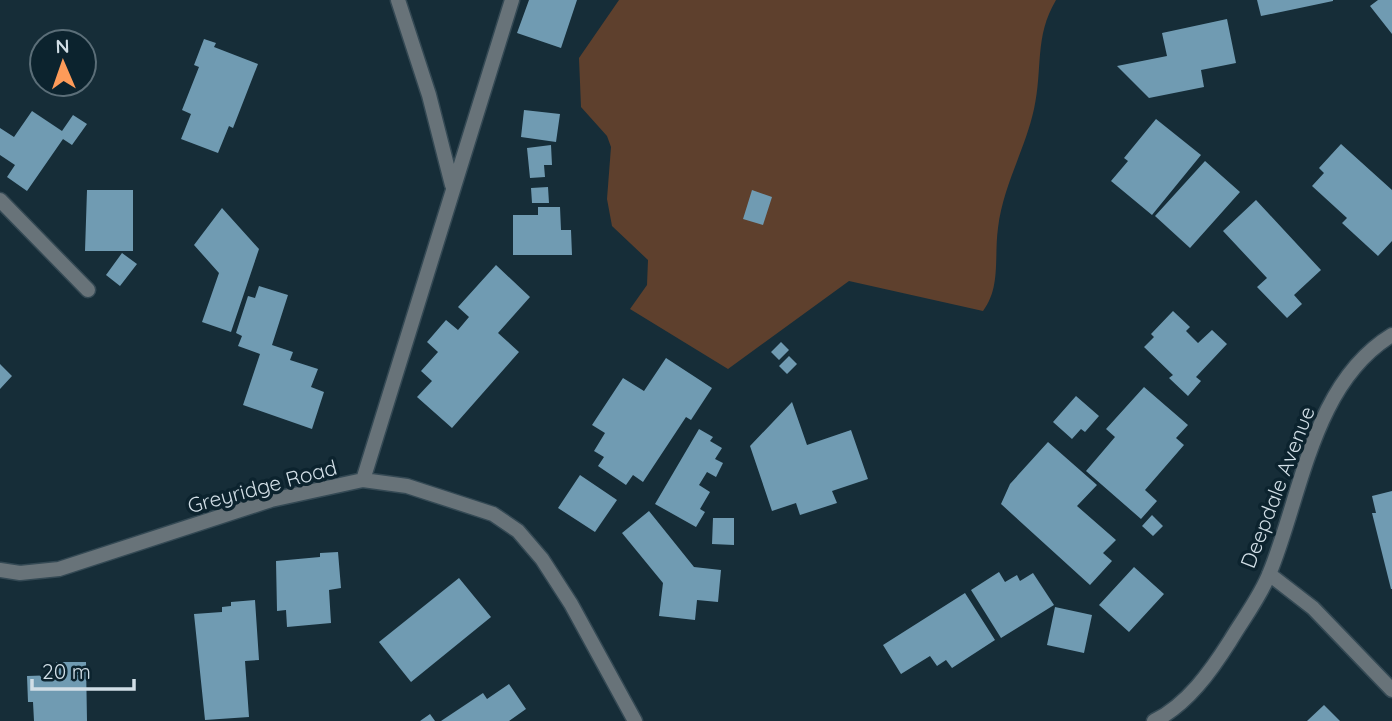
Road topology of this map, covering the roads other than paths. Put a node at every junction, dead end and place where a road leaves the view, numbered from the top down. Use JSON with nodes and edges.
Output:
{"nodes":[{"id":1,"x":398,"y":0,"type":"edge"},
{"id":2,"x":512,"y":0,"type":"edge"},
{"id":3,"x":452,"y":187,"type":"junction"},
{"id":4,"x":0,"y":200,"type":"edge"},
{"id":5,"x":88,"y":290,"type":"dead end"},
{"id":6,"x":1392,"y":335,"type":"edge"},
{"id":7,"x":363,"y":480,"type":"junction"},
{"id":8,"x":0,"y":570,"type":"edge"},
{"id":9,"x":1269,"y":575,"type":"junction"},
{"id":10,"x":1392,"y":690,"type":"edge"},
{"id":11,"x":635,"y":721,"type":"edge"},
{"id":12,"x":1154,"y":721,"type":"edge"}],
"edges":[{"from":1,"to":3,"type":"street"},
{"from":2,"to":3,"type":"street"},
{"from":3,"to":7,"type":"street"},
{"from":4,"to":5,"type":"street"},
{"from":6,"to":9,"type":"street","name":"Deepdale Avenue"},
{"from":7,"to":8,"type":"street","name":"Greyridge Road"},
{"from":7,"to":11,"type":"street","name":"Greyridge Road"},
{"from":9,"to":10,"type":"street"},
{"from":9,"to":12,"type":"street","name":"Deepdale Avenue"}]}
